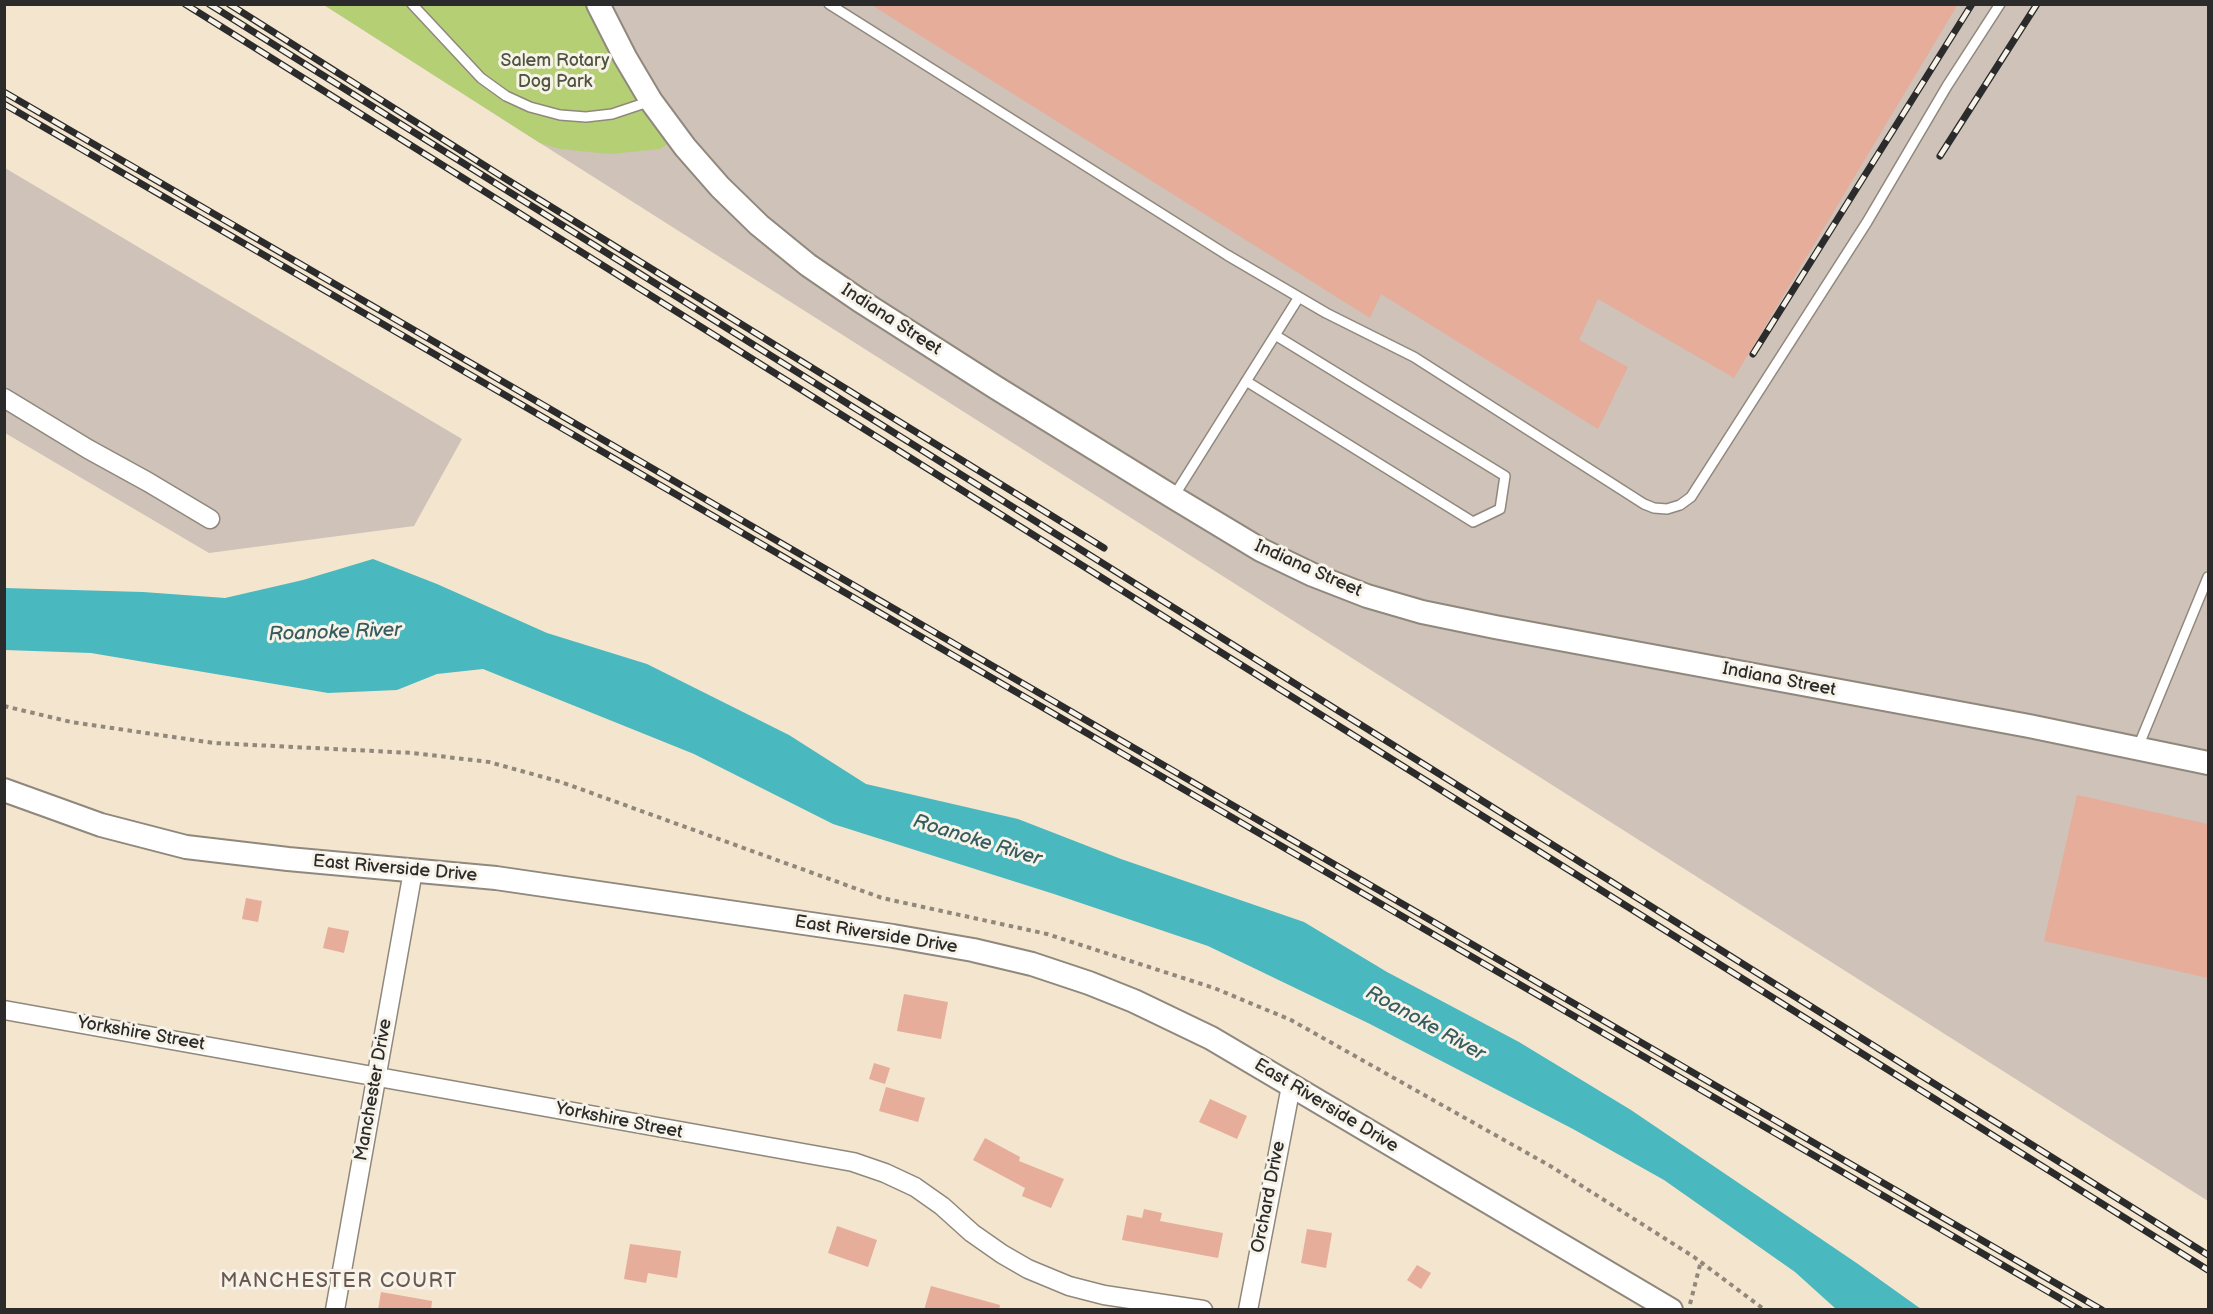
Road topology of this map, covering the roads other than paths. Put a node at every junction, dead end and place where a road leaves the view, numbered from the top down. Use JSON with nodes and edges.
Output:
{"nodes":[{"id":1,"x":412,"y":4,"type":"edge"},
{"id":2,"x":598,"y":4,"type":"edge"},
{"id":3,"x":829,"y":4,"type":"edge"},
{"id":4,"x":2000,"y":4,"type":"edge"},
{"id":5,"x":651,"y":101,"type":"junction"},
{"id":6,"x":1299,"y":297,"type":"junction"},
{"id":7,"x":1275,"y":335,"type":"junction"},
{"id":8,"x":1246,"y":381,"type":"junction"},
{"id":9,"x":4,"y":398,"type":"edge"},
{"id":10,"x":1173,"y":497,"type":"junction"},
{"id":11,"x":210,"y":519,"type":"dead end"},
{"id":12,"x":2208,"y":577,"type":"edge"},
{"id":13,"x":2138,"y":747,"type":"junction"},
{"id":14,"x":2208,"y":763,"type":"edge"},
{"id":15,"x":4,"y":790,"type":"edge"},
{"id":16,"x":413,"y":871,"type":"junction"},
{"id":17,"x":4,"y":1010,"type":"edge"},
{"id":18,"x":376,"y":1076,"type":"junction"},
{"id":19,"x":1291,"y":1086,"type":"junction"},
{"id":20,"x":335,"y":1310,"type":"edge"},
{"id":21,"x":1203,"y":1310,"type":"edge"},
{"id":22,"x":1248,"y":1310,"type":"edge"},
{"id":23,"x":1671,"y":1310,"type":"edge"}],
"edges":[{"from":1,"to":5,"type":"lane"},
{"from":2,"to":5,"type":"street","name":"Indiana Street"},
{"from":3,"to":6,"type":"lane"},
{"from":4,"to":6,"type":"lane"},
{"from":5,"to":10,"type":"street","name":"Indiana Street"},
{"from":6,"to":7,"type":"lane"},
{"from":7,"to":8,"type":"lane"},
{"from":7,"to":8,"type":"lane"},
{"from":8,"to":10,"type":"lane"},
{"from":9,"to":11,"type":"street"},
{"from":10,"to":13,"type":"street","name":"Indiana Street"},
{"from":12,"to":13,"type":"lane"},
{"from":13,"to":14,"type":"street","name":"Indiana Street"},
{"from":15,"to":16,"type":"street","name":"East Riverside Drive"},
{"from":16,"to":18,"type":"street","name":"Manchester Drive"},
{"from":16,"to":19,"type":"street","name":"East Riverside Drive"},
{"from":17,"to":18,"type":"street","name":"Yorkshire Street"},
{"from":18,"to":20,"type":"street","name":"Manchester Drive"},
{"from":18,"to":21,"type":"street","name":"Yorkshire Street"},
{"from":19,"to":22,"type":"street","name":"Orchard Drive"},
{"from":19,"to":23,"type":"street","name":"East Riverside Drive"}]}
